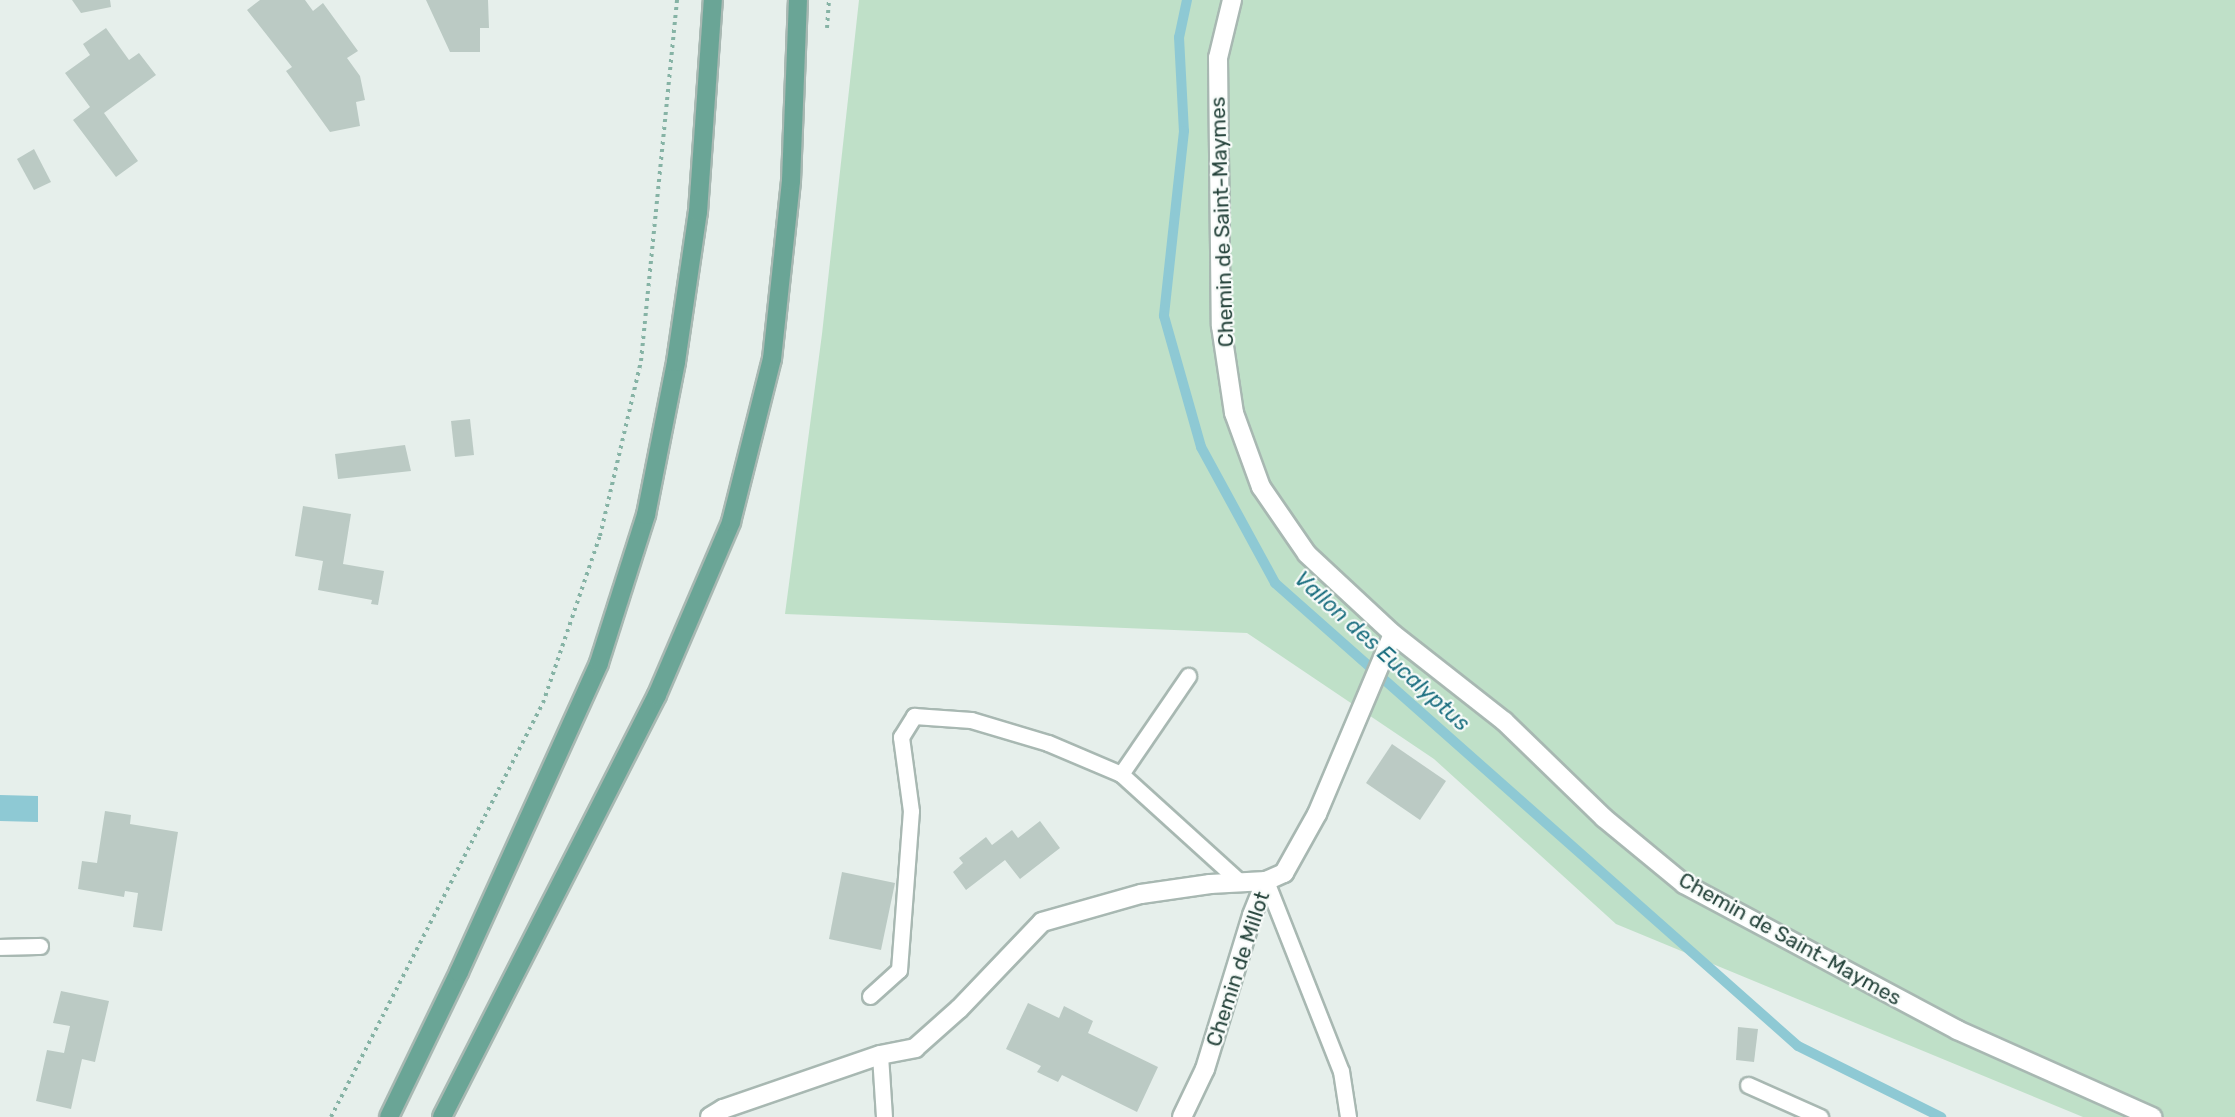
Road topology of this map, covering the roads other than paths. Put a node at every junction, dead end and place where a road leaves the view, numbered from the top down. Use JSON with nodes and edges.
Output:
{"nodes":[{"id":1,"x":713,"y":0,"type":"edge"},
{"id":2,"x":798,"y":0,"type":"edge"},
{"id":3,"x":1232,"y":0,"type":"edge"},
{"id":4,"x":1394,"y":634,"type":"junction"},
{"id":5,"x":1188,"y":676,"type":"dead end"},
{"id":6,"x":1121,"y":774,"type":"junction"},
{"id":7,"x":1266,"y":881,"type":"junction"},
{"id":8,"x":1240,"y":882,"type":"junction"},
{"id":9,"x":40,"y":946,"type":"dead end"},
{"id":10,"x":0,"y":947,"type":"edge"},
{"id":11,"x":870,"y":996,"type":"dead end"},
{"id":12,"x":880,"y":1055,"type":"junction"},
{"id":13,"x":1748,"y":1085,"type":"dead end"},
{"id":14,"x":389,"y":1117,"type":"edge"},
{"id":15,"x":441,"y":1117,"type":"edge"},
{"id":16,"x":710,"y":1117,"type":"edge"},
{"id":17,"x":884,"y":1117,"type":"edge"},
{"id":18,"x":1182,"y":1117,"type":"edge"},
{"id":19,"x":1348,"y":1117,"type":"edge"},
{"id":20,"x":1820,"y":1117,"type":"edge"},
{"id":21,"x":2152,"y":1117,"type":"edge"}],
"edges":[{"from":1,"to":14,"type":"main road"},
{"from":2,"to":15,"type":"main road"},
{"from":3,"to":4,"type":"street","name":"Chemin de Saint-Maymes"},
{"from":4,"to":7,"type":"street","name":"Chemin de Millot"},
{"from":4,"to":21,"type":"street","name":"Chemin de Saint-Maymes"},
{"from":5,"to":6,"type":"lane"},
{"from":6,"to":8,"type":"lane"},
{"from":6,"to":11,"type":"lane"},
{"from":7,"to":8,"type":"street"},
{"from":7,"to":18,"type":"street","name":"Chemin de Millot"},
{"from":7,"to":19,"type":"lane"},
{"from":8,"to":12,"type":"street"},
{"from":9,"to":10,"type":"lane"},
{"from":12,"to":16,"type":"street"},
{"from":12,"to":17,"type":"lane"},
{"from":13,"to":20,"type":"lane"}]}
